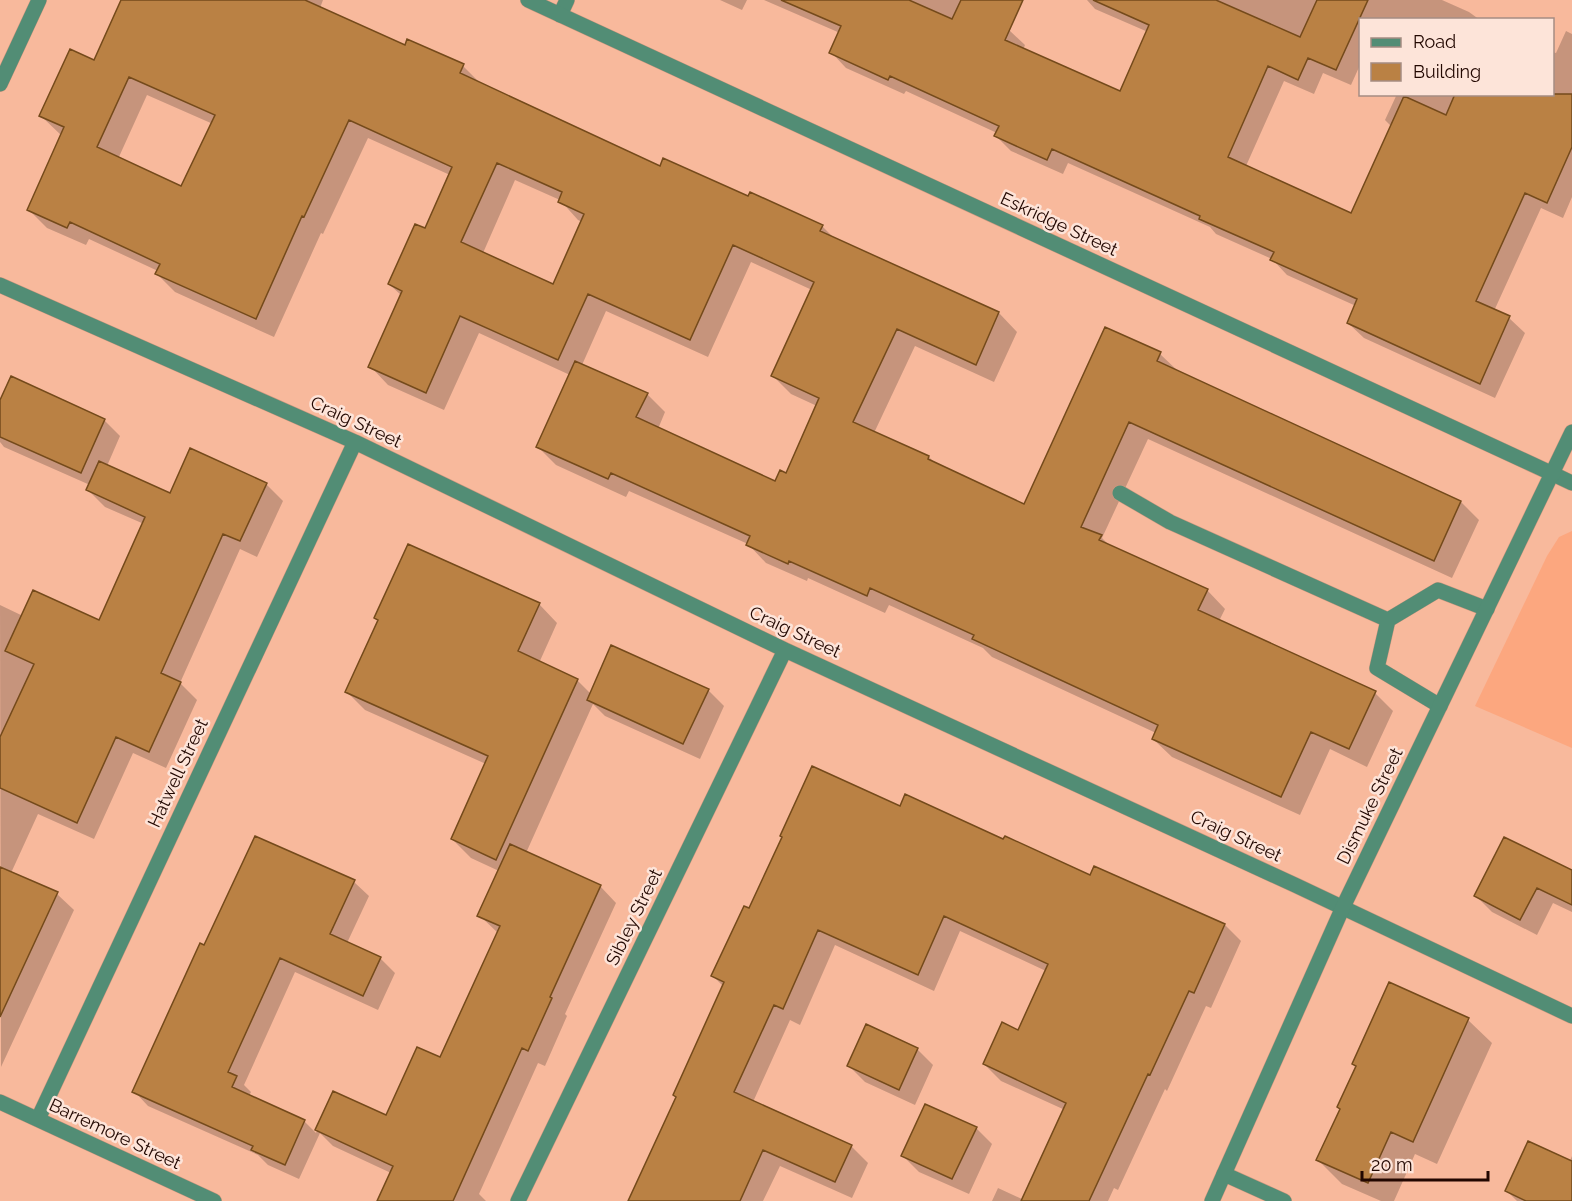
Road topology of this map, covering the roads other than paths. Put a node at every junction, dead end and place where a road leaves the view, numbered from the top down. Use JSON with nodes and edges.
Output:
{"nodes":[{"id":1,"x":39,"y":0,"type":"edge"},
{"id":2,"x":528,"y":0,"type":"edge"},
{"id":3,"x":567,"y":0,"type":"edge"},
{"id":4,"x":560,"y":15,"type":"junction"},
{"id":5,"x":0,"y":84,"type":"edge"},
{"id":6,"x":0,"y":285,"type":"edge"},
{"id":7,"x":1572,"y":432,"type":"edge"},
{"id":8,"x":354,"y":442,"type":"junction"},
{"id":9,"x":1553,"y":474,"type":"junction"},
{"id":10,"x":1572,"y":483,"type":"edge"},
{"id":11,"x":1119,"y":493,"type":"dead end"},
{"id":12,"x":1487,"y":609,"type":"junction"},
{"id":13,"x":1388,"y":620,"type":"junction"},
{"id":14,"x":785,"y":650,"type":"junction"},
{"id":15,"x":1440,"y":706,"type":"junction"},
{"id":16,"x":1343,"y":907,"type":"junction"},
{"id":17,"x":1572,"y":1016,"type":"edge"},
{"id":18,"x":0,"y":1102,"type":"edge"},
{"id":19,"x":38,"y":1119,"type":"junction"},
{"id":20,"x":1224,"y":1174,"type":"junction"},
{"id":21,"x":214,"y":1201,"type":"edge"},
{"id":22,"x":518,"y":1201,"type":"edge"},
{"id":23,"x":1212,"y":1201,"type":"edge"},
{"id":24,"x":1284,"y":1201,"type":"edge"}],
"edges":[{"from":1,"to":5,"type":"street"},
{"from":2,"to":4,"type":"street","name":"Eskridge Street"},
{"from":3,"to":4,"type":"street"},
{"from":4,"to":9,"type":"street","name":"Eskridge Street"},
{"from":6,"to":8,"type":"street","name":"Craig Street"},
{"from":7,"to":9,"type":"street","name":"Dismuke Street"},
{"from":8,"to":14,"type":"street","name":"Craig Street"},
{"from":8,"to":19,"type":"street","name":"Hatwell Street"},
{"from":9,"to":10,"type":"street","name":"Eskridge Street"},
{"from":9,"to":12,"type":"street","name":"Dismuke Street"},
{"from":11,"to":13,"type":"street"},
{"from":12,"to":13,"type":"street"},
{"from":12,"to":15,"type":"street","name":"Dismuke Street"},
{"from":13,"to":15,"type":"street"},
{"from":14,"to":16,"type":"street","name":"Craig Street"},
{"from":14,"to":22,"type":"street","name":"Sibley Street"},
{"from":15,"to":16,"type":"street","name":"Dismuke Street"},
{"from":16,"to":17,"type":"street","name":"Craig Street"},
{"from":16,"to":20,"type":"street","name":"Dismuke Street"},
{"from":18,"to":19,"type":"street","name":"Barremore Street"},
{"from":19,"to":21,"type":"street","name":"Barremore Street"},
{"from":20,"to":23,"type":"street","name":"Dismuke Street"},
{"from":20,"to":24,"type":"street"}]}
